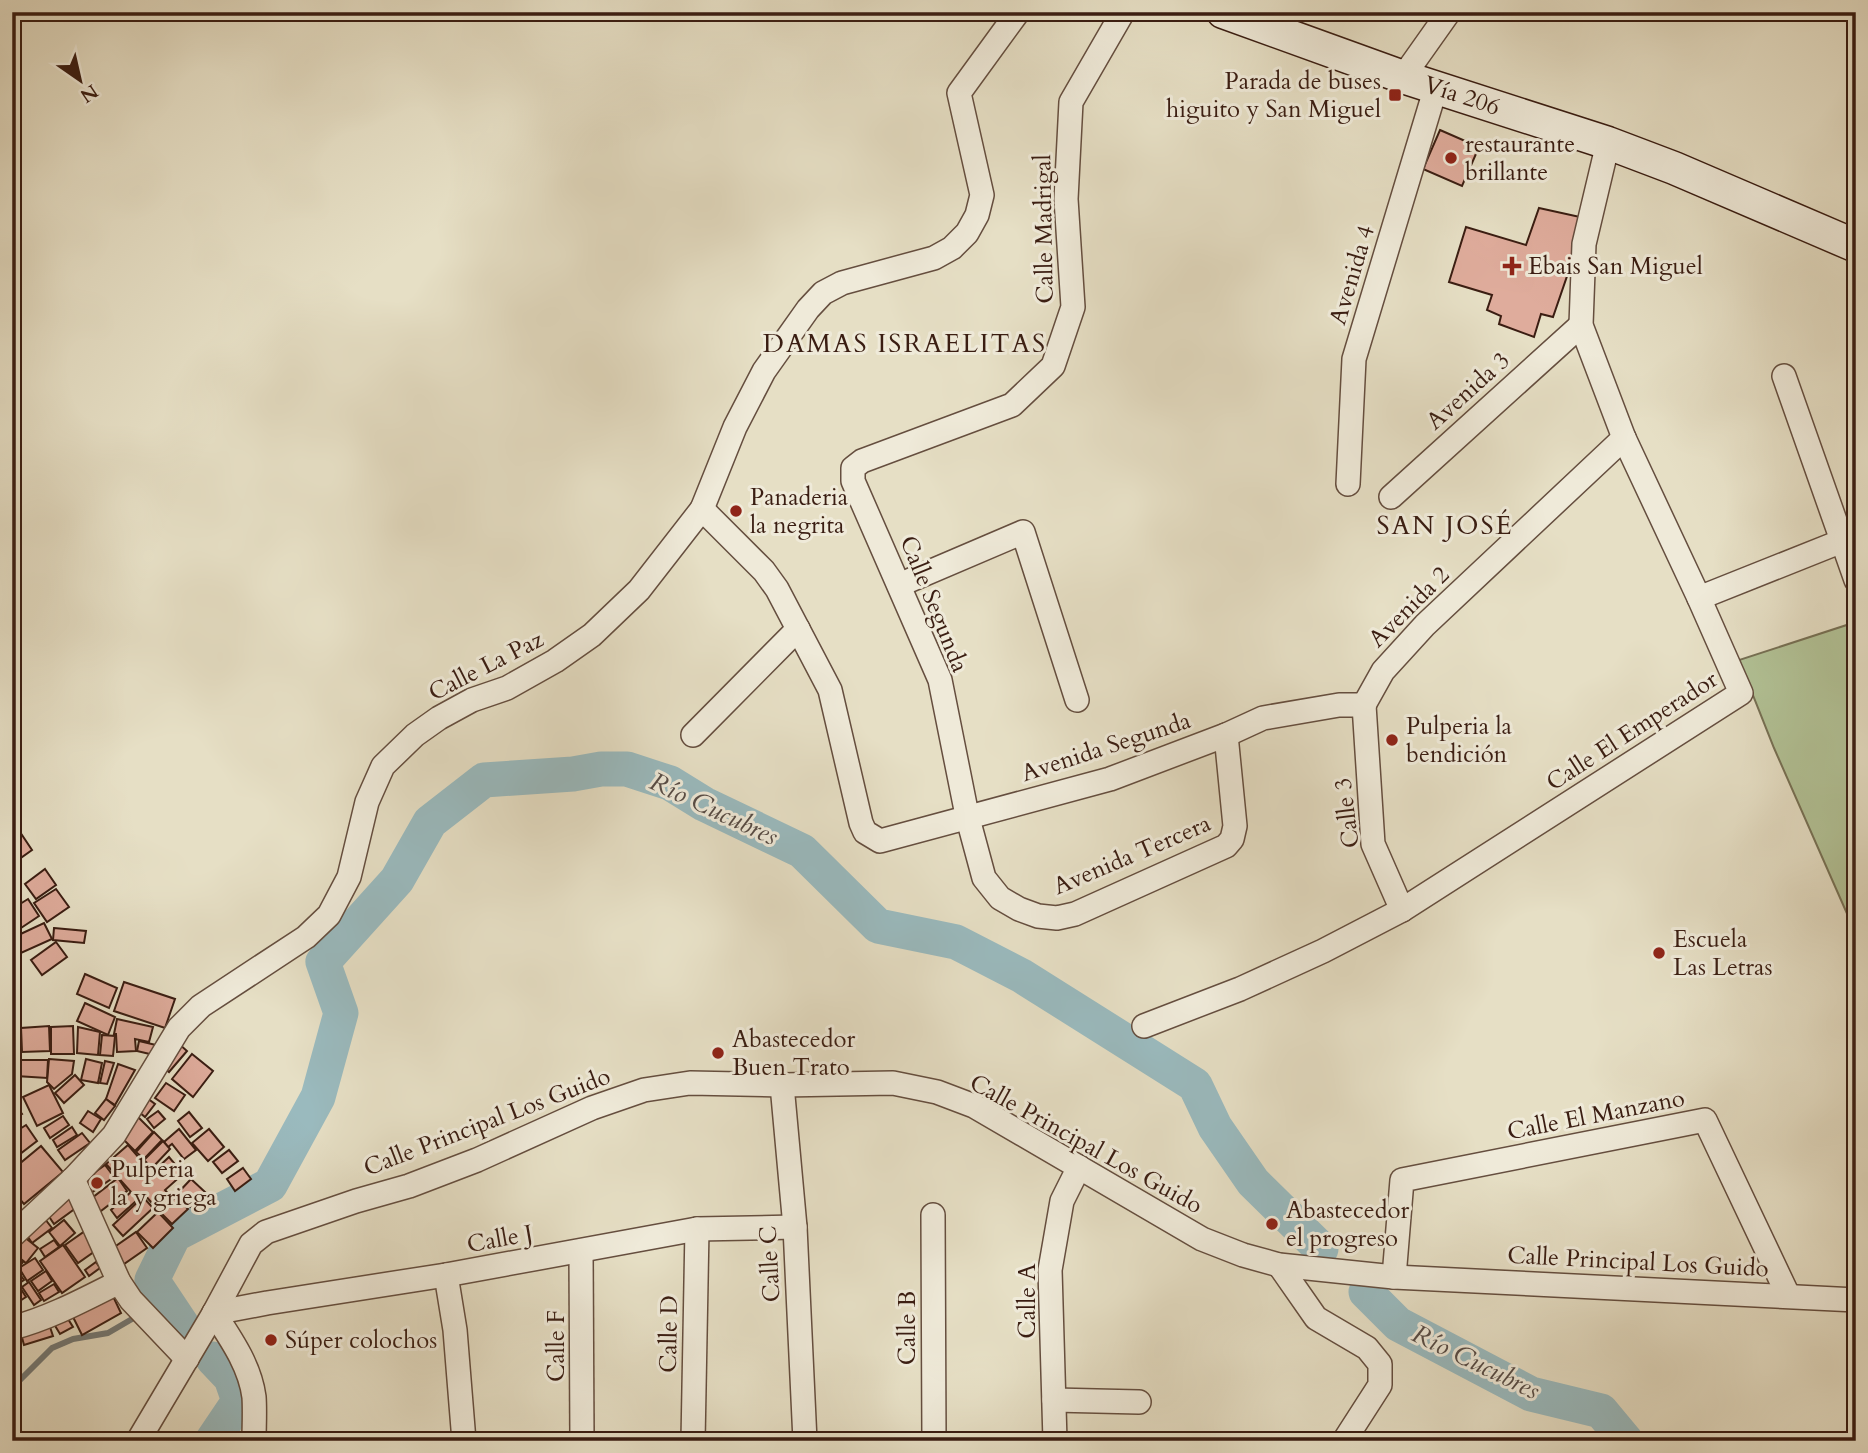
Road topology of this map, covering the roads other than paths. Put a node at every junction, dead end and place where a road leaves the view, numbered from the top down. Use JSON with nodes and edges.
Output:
{"nodes":[{"id":1,"x":1018,"y":12,"type":"edge"},
{"id":2,"x":1123,"y":12,"type":"edge"},
{"id":3,"x":1223,"y":12,"type":"edge"},
{"id":4,"x":1449,"y":12,"type":"edge"},
{"id":5,"x":1403,"y":77,"type":"junction"},
{"id":6,"x":1436,"y":87,"type":"junction"},
{"id":7,"x":1608,"y":143,"type":"junction"},
{"id":8,"x":1856,"y":246,"type":"edge"},
{"id":9,"x":1581,"y":325,"type":"junction"},
{"id":10,"x":1784,"y":376,"type":"dead end"},
{"id":11,"x":1623,"y":438,"type":"junction"},
{"id":12,"x":862,"y":461,"type":"joint"},
{"id":13,"x":1348,"y":484,"type":"dead end"},
{"id":14,"x":1391,"y":497,"type":"dead end"},
{"id":15,"x":702,"y":509,"type":"junction"},
{"id":16,"x":1842,"y":541,"type":"junction"},
{"id":17,"x":1856,"y":580,"type":"edge"},
{"id":18,"x":900,"y":585,"type":"junction"},
{"id":19,"x":1699,"y":598,"type":"junction"},
{"id":20,"x":798,"y":629,"type":"junction"},
{"id":21,"x":1077,"y":700,"type":"dead end"},
{"id":22,"x":1364,"y":705,"type":"junction"},
{"id":23,"x":1226,"y":735,"type":"junction"},
{"id":24,"x":693,"y":736,"type":"dead end"},
{"id":25,"x":967,"y":815,"type":"junction"},
{"id":26,"x":1402,"y":910,"type":"junction"},
{"id":27,"x":1144,"y":1026,"type":"dead end"},
{"id":28,"x":782,"y":1085,"type":"junction"},
{"id":29,"x":1079,"y":1167,"type":"junction"},
{"id":30,"x":73,"y":1179,"type":"junction"},
{"id":31,"x":933,"y":1214,"type":"dead end"},
{"id":32,"x":795,"y":1227,"type":"junction"},
{"id":33,"x":697,"y":1229,"type":"junction"},
{"id":34,"x":12,"y":1236,"type":"edge"},
{"id":35,"x":581,"y":1251,"type":"junction"},
{"id":36,"x":1279,"y":1265,"type":"junction"},
{"id":37,"x":446,"y":1275,"type":"junction"},
{"id":38,"x":1394,"y":1277,"type":"junction"},
{"id":39,"x":119,"y":1282,"type":"junction"},
{"id":40,"x":1788,"y":1295,"type":"junction"},
{"id":41,"x":1856,"y":1300,"type":"edge"},
{"id":42,"x":214,"y":1313,"type":"junction"},
{"id":43,"x":12,"y":1328,"type":"edge"},
{"id":44,"x":187,"y":1359,"type":"junction"},
{"id":45,"x":1055,"y":1400,"type":"junction"},
{"id":46,"x":1139,"y":1402,"type":"dead end"},
{"id":47,"x":138,"y":1441,"type":"edge"},
{"id":48,"x":254,"y":1441,"type":"edge"},
{"id":49,"x":464,"y":1441,"type":"edge"},
{"id":50,"x":582,"y":1441,"type":"edge"},
{"id":51,"x":693,"y":1441,"type":"edge"},
{"id":52,"x":805,"y":1441,"type":"edge"},
{"id":53,"x":934,"y":1441,"type":"edge"},
{"id":54,"x":1055,"y":1441,"type":"edge"},
{"id":55,"x":1344,"y":1441,"type":"edge"}],
"edges":[{"from":1,"to":15,"type":"street","name":"Calle La Paz"},
{"from":2,"to":12,"type":"street","name":"Calle Madrigal"},
{"from":3,"to":5,"type":"main road","name":"Vía 206"},
{"from":4,"to":5,"type":"street"},
{"from":5,"to":6,"type":"main road","name":"Vía 206"},
{"from":6,"to":7,"type":"main road","name":"Vía 206"},
{"from":6,"to":13,"type":"street","name":"Avenida 4"},
{"from":7,"to":8,"type":"main road","name":"Vía 206"},
{"from":7,"to":9,"type":"street","name":"Calle El Emperador"},
{"from":9,"to":11,"type":"street","name":"Calle El Emperador"},
{"from":9,"to":14,"type":"street","name":"Avenida 3"},
{"from":10,"to":16,"type":"street"},
{"from":11,"to":19,"type":"street","name":"Calle El Emperador"},
{"from":11,"to":22,"type":"street","name":"Avenida 2"},
{"from":12,"to":18,"type":"street","name":"Calle Segunda"},
{"from":15,"to":20,"type":"street"},
{"from":15,"to":30,"type":"street","name":"Calle La Paz"},
{"from":16,"to":17,"type":"street"},
{"from":16,"to":19,"type":"street"},
{"from":18,"to":21,"type":"street"},
{"from":18,"to":25,"type":"street","name":"Calle Segunda"},
{"from":19,"to":26,"type":"street","name":"Calle El Emperador"},
{"from":20,"to":24,"type":"street"},
{"from":20,"to":25,"type":"street","name":"Avenida Segunda"},
{"from":22,"to":23,"type":"street","name":"Avenida Segunda"},
{"from":22,"to":26,"type":"street","name":"Calle 3"},
{"from":23,"to":25,"type":"street","name":"Avenida Segunda"},
{"from":23,"to":25,"type":"street","name":"Avenida Tercera"},
{"from":26,"to":27,"type":"street","name":"Calle El Emperador"},
{"from":28,"to":29,"type":"street","name":"Calle Principal Los Guido"},
{"from":28,"to":32,"type":"street","name":"Calle C"},
{"from":28,"to":42,"type":"street","name":"Calle Principal Los Guido"},
{"from":29,"to":36,"type":"street","name":"Calle Principal Los Guido"},
{"from":29,"to":45,"type":"street","name":"Calle A"},
{"from":30,"to":34,"type":"street","name":"Calle La Paz"},
{"from":30,"to":39,"type":"street"},
{"from":31,"to":53,"type":"street","name":"Calle B"},
{"from":32,"to":33,"type":"street","name":"Calle J"},
{"from":32,"to":52,"type":"street","name":"Calle C"},
{"from":33,"to":35,"type":"street","name":"Calle J"},
{"from":33,"to":51,"type":"street","name":"Calle D"},
{"from":35,"to":37,"type":"street","name":"Calle J"},
{"from":35,"to":50,"type":"street","name":"Calle F"},
{"from":36,"to":38,"type":"street","name":"Calle Principal Los Guido"},
{"from":36,"to":55,"type":"street"},
{"from":37,"to":42,"type":"street","name":"Calle J"},
{"from":37,"to":49,"type":"street"},
{"from":38,"to":40,"type":"street","name":"Calle Principal Los Guido"},
{"from":38,"to":40,"type":"street","name":"Calle El Manzano"},
{"from":39,"to":43,"type":"street"},
{"from":39,"to":44,"type":"street"},
{"from":40,"to":41,"type":"street","name":"Calle Principal Los Guido"},
{"from":42,"to":44,"type":"street","name":"Calle Principal Los Guido"},
{"from":42,"to":48,"type":"street"},
{"from":44,"to":47,"type":"street","name":"Calle Principal Los Guido"},
{"from":45,"to":46,"type":"street"},
{"from":45,"to":54,"type":"street","name":"Calle A"}]}
